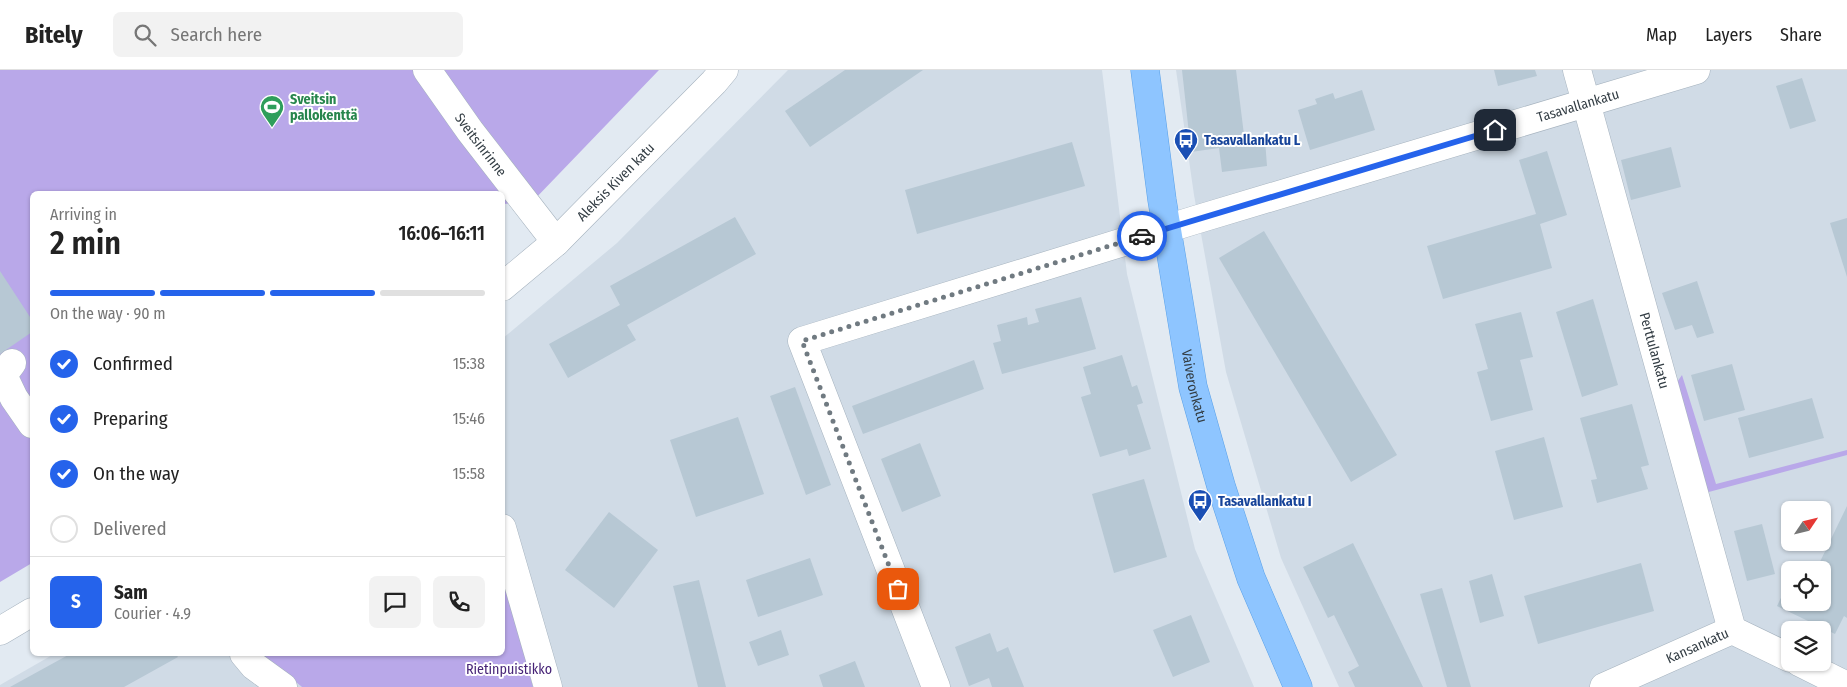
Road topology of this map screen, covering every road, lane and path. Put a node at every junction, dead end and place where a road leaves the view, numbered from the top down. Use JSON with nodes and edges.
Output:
{"nodes":[{"id":1,"x":426,"y":70,"type":"edge"},
{"id":2,"x":724,"y":70,"type":"edge"},
{"id":3,"x":1145,"y":70,"type":"edge"},
{"id":4,"x":1577,"y":70,"type":"edge"},
{"id":5,"x":1696,"y":70,"type":"edge"},
{"id":6,"x":1587,"y":104,"type":"junction"},
{"id":7,"x":1167,"y":228,"type":"junction"},
{"id":8,"x":556,"y":242,"type":"junction"},
{"id":9,"x":505,"y":284,"type":"edge"},
{"id":10,"x":12,"y":363,"type":"dead end"},
{"id":11,"x":30,"y":421,"type":"edge"},
{"id":12,"x":505,"y":538,"type":"edge"},
{"id":13,"x":30,"y":613,"type":"edge"},
{"id":14,"x":1732,"y":630,"type":"junction"},
{"id":15,"x":0,"y":631,"type":"edge"},
{"id":16,"x":1781,"y":654,"type":"edge"},
{"id":17,"x":246,"y":656,"type":"edge"},
{"id":18,"x":1817,"y":671,"type":"edge"},
{"id":19,"x":1847,"y":686,"type":"edge"},
{"id":20,"x":283,"y":687,"type":"edge"},
{"id":21,"x":548,"y":687,"type":"edge"},
{"id":22,"x":936,"y":687,"type":"edge"},
{"id":23,"x":1298,"y":687,"type":"edge"},
{"id":24,"x":1604,"y":687,"type":"edge"}],
"edges":[{"from":1,"to":8,"type":"street","name":"Sveitsinrinne"},
{"from":2,"to":8,"type":"street","name":"Aleksis Kiven katu"},
{"from":3,"to":7,"type":"main road","name":"Vaiveronkatu"},
{"from":4,"to":6,"type":"street","name":"Perttulankatu"},
{"from":5,"to":6,"type":"street","name":"Tasavallankatu"},
{"from":6,"to":7,"type":"street","name":"Tasavallankatu"},
{"from":6,"to":14,"type":"street","name":"Perttulankatu"},
{"from":7,"to":22,"type":"street","name":"Tasavallankatu"},
{"from":7,"to":23,"type":"main road","name":"Vaiveronkatu"},
{"from":8,"to":9,"type":"street","name":"Aleksis Kiven katu"},
{"from":10,"to":11,"type":"street"},
{"from":12,"to":21,"type":"street"},
{"from":13,"to":15,"type":"street"},
{"from":14,"to":16,"type":"street","name":"Kansankatu"},
{"from":14,"to":24,"type":"street","name":"Kansankatu"},
{"from":17,"to":20,"type":"street"},
{"from":18,"to":19,"type":"street"}]}
